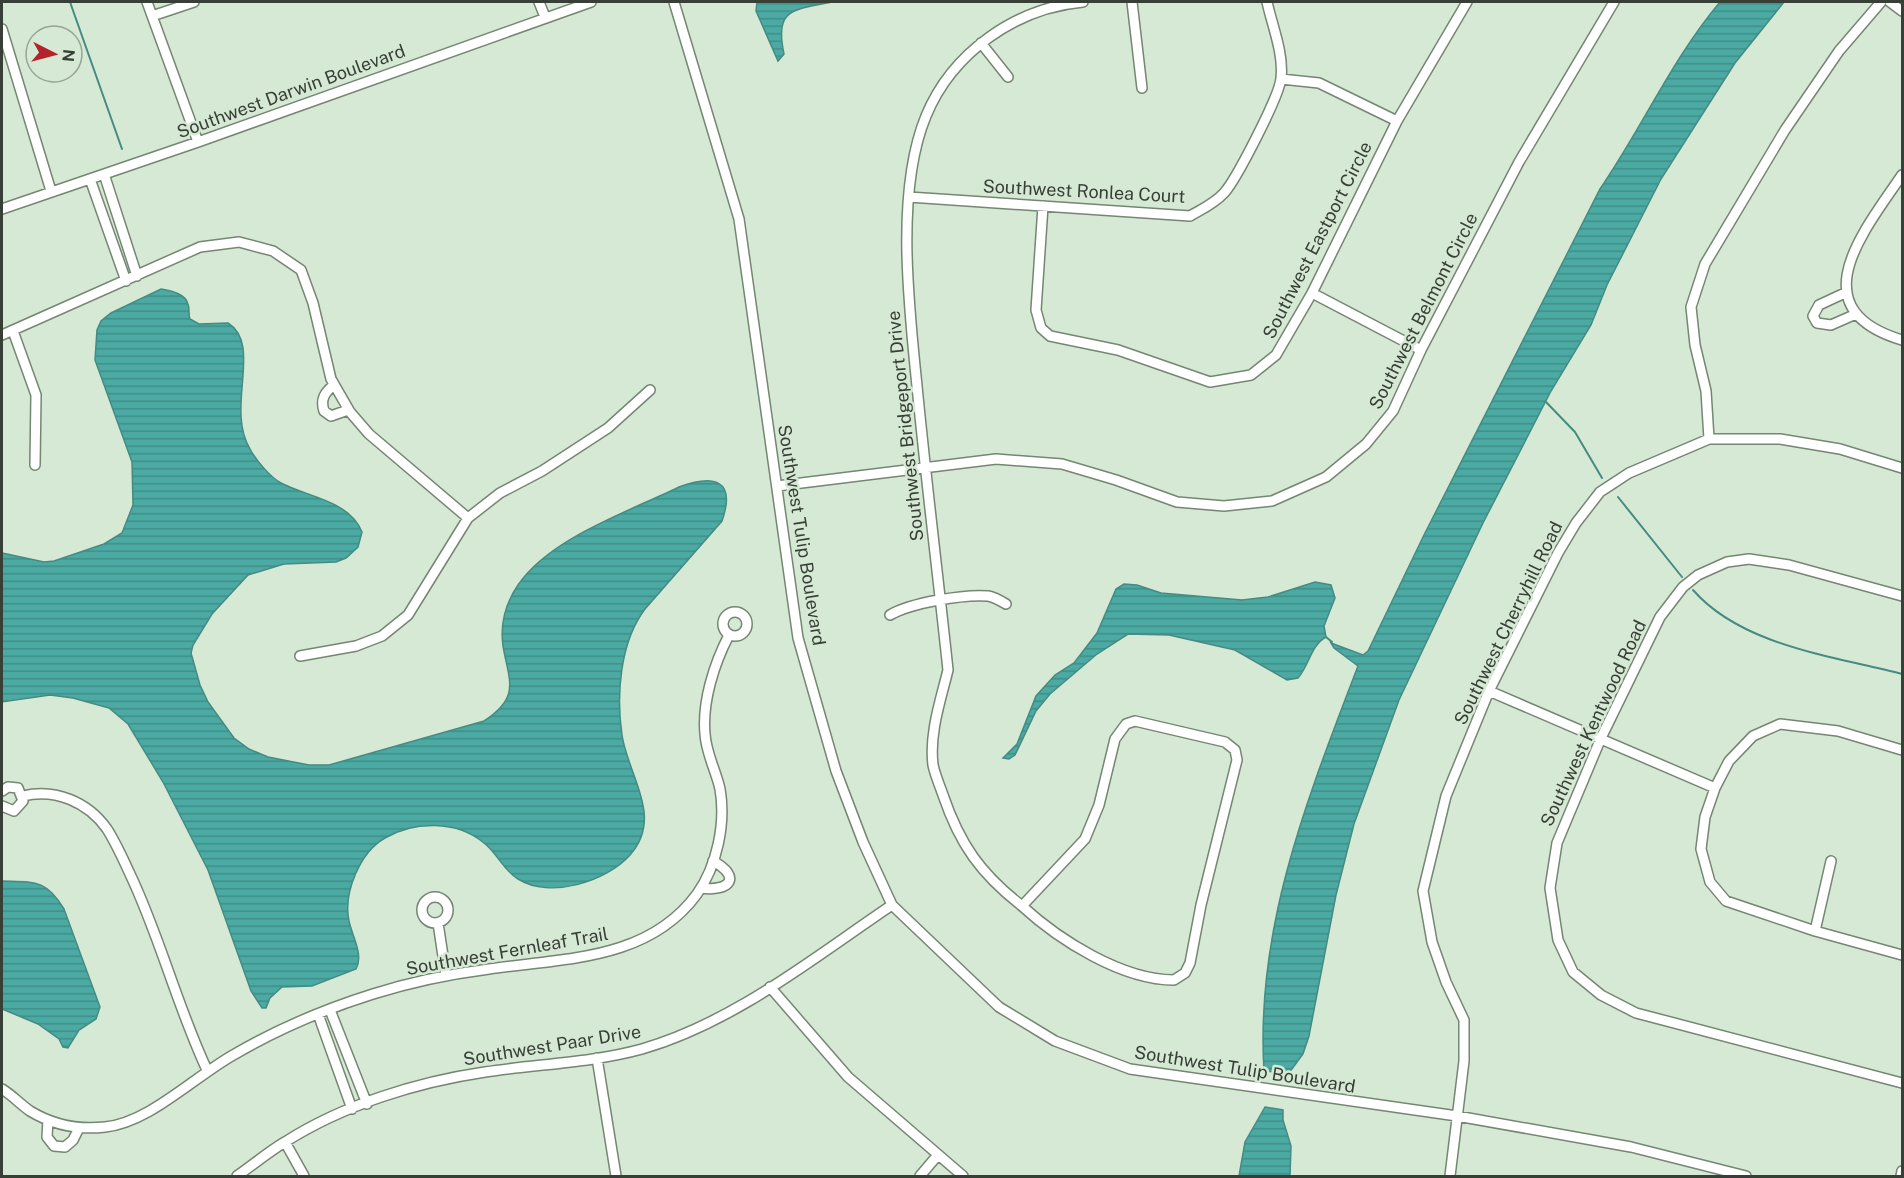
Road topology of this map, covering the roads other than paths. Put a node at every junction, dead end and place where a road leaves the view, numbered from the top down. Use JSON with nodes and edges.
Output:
{"nodes":[{"id":1,"x":147,"y":2,"type":"edge"},
{"id":2,"x":194,"y":2,"type":"edge"},
{"id":3,"x":539,"y":2,"type":"edge"},
{"id":4,"x":591,"y":2,"type":"edge"},
{"id":5,"x":674,"y":2,"type":"edge"},
{"id":6,"x":1083,"y":2,"type":"edge"},
{"id":7,"x":1132,"y":2,"type":"edge"},
{"id":8,"x":1267,"y":2,"type":"edge"},
{"id":9,"x":1467,"y":2,"type":"edge"},
{"id":10,"x":1614,"y":2,"type":"edge"},
{"id":11,"x":1881,"y":2,"type":"edge"},
{"id":12,"x":1890,"y":2,"type":"edge"},
{"id":13,"x":1902,"y":11,"type":"edge"},
{"id":14,"x":152,"y":16,"type":"junction"},
{"id":15,"x":545,"y":17,"type":"junction"},
{"id":16,"x":2,"y":29,"type":"edge"},
{"id":17,"x":981,"y":43,"type":"junction"},
{"id":18,"x":1008,"y":76,"type":"dead end"},
{"id":19,"x":1281,"y":79,"type":"junction"},
{"id":20,"x":1142,"y":87,"type":"dead end"},
{"id":21,"x":1397,"y":121,"type":"junction"},
{"id":22,"x":198,"y":142,"type":"junction"},
{"id":23,"x":104,"y":174,"type":"junction"},
{"id":24,"x":1902,"y":177,"type":"edge"},
{"id":25,"x":90,"y":179,"type":"junction"},
{"id":26,"x":51,"y":191,"type":"junction"},
{"id":27,"x":909,"y":197,"type":"junction"},
{"id":28,"x":1044,"y":206,"type":"junction"},
{"id":29,"x":2,"y":209,"type":"edge"},
{"id":30,"x":122,"y":233,"type":"junction"},
{"id":31,"x":111,"y":237,"type":"junction"},
{"id":32,"x":137,"y":276,"type":"junction"},
{"id":33,"x":126,"y":281,"type":"junction"},
{"id":34,"x":1847,"y":292,"type":"junction"},
{"id":35,"x":1312,"y":293,"type":"junction"},
{"id":36,"x":1856,"y":314,"type":"junction"},
{"id":37,"x":13,"y":331,"type":"junction"},
{"id":38,"x":2,"y":335,"type":"edge"},
{"id":39,"x":1902,"y":340,"type":"edge"},
{"id":40,"x":1421,"y":350,"type":"junction"},
{"id":41,"x":334,"y":385,"type":"junction"},
{"id":42,"x":650,"y":390,"type":"dead end"},
{"id":43,"x":348,"y":410,"type":"junction"},
{"id":44,"x":1709,"y":439,"type":"junction"},
{"id":45,"x":35,"y":465,"type":"dead end"},
{"id":46,"x":1902,"y":468,"type":"edge"},
{"id":47,"x":925,"y":469,"type":"junction"},
{"id":48,"x":777,"y":486,"type":"junction"},
{"id":49,"x":468,"y":518,"type":"junction"},
{"id":50,"x":1902,"y":596,"type":"edge"},
{"id":51,"x":941,"y":600,"type":"junction"},
{"id":52,"x":1006,"y":604,"type":"dead end"},
{"id":53,"x":890,"y":615,"type":"dead end"},
{"id":54,"x":729,"y":634,"type":"dead end"},
{"id":55,"x":300,"y":656,"type":"dead end"},
{"id":56,"x":1489,"y":692,"type":"junction"},
{"id":57,"x":1601,"y":738,"type":"junction"},
{"id":58,"x":1902,"y":750,"type":"edge"},
{"id":59,"x":1714,"y":788,"type":"junction"},
{"id":60,"x":2,"y":791,"type":"edge"},
{"id":61,"x":23,"y":796,"type":"junction"},
{"id":62,"x":2,"y":806,"type":"edge"},
{"id":63,"x":713,"y":861,"type":"junction"},
{"id":64,"x":1831,"y":861,"type":"dead end"},
{"id":65,"x":700,"y":888,"type":"junction"},
{"id":66,"x":892,"y":904,"type":"junction"},
{"id":67,"x":1022,"y":906,"type":"junction"},
{"id":68,"x":438,"y":923,"type":"dead end"},
{"id":69,"x":1815,"y":931,"type":"junction"},
{"id":70,"x":1902,"y":955,"type":"edge"},
{"id":71,"x":446,"y":975,"type":"junction"},
{"id":72,"x":770,"y":987,"type":"junction"},
{"id":73,"x":330,"y":1010,"type":"junction"},
{"id":74,"x":318,"y":1014,"type":"junction"},
{"id":75,"x":597,"y":1058,"type":"junction"},
{"id":76,"x":207,"y":1070,"type":"junction"},
{"id":77,"x":1902,"y":1083,"type":"edge"},
{"id":78,"x":2,"y":1089,"type":"edge"},
{"id":79,"x":367,"y":1104,"type":"junction"},
{"id":80,"x":352,"y":1109,"type":"junction"},
{"id":81,"x":1457,"y":1116,"type":"junction"},
{"id":82,"x":48,"y":1120,"type":"junction"},
{"id":83,"x":79,"y":1128,"type":"junction"},
{"id":84,"x":285,"y":1142,"type":"junction"},
{"id":85,"x":937,"y":1156,"type":"junction"},
{"id":86,"x":1902,"y":1171,"type":"edge"},
{"id":87,"x":237,"y":1176,"type":"edge"},
{"id":88,"x":304,"y":1176,"type":"edge"},
{"id":89,"x":616,"y":1176,"type":"edge"},
{"id":90,"x":920,"y":1176,"type":"edge"},
{"id":91,"x":963,"y":1176,"type":"edge"},
{"id":92,"x":1450,"y":1176,"type":"edge"},
{"id":93,"x":1746,"y":1176,"type":"edge"},
{"id":94,"x":1901,"y":1176,"type":"edge"}],
"edges":[{"from":1,"to":14,"type":"street"},
{"from":2,"to":14,"type":"street"},
{"from":3,"to":15,"type":"street"},
{"from":4,"to":15,"type":"street","name":"Southwest Darwin Boulevard"},
{"from":5,"to":48,"type":"street","name":"Southwest Tulip Boulevard"},
{"from":6,"to":17,"type":"street","name":"Southwest Bridgeport Drive"},
{"from":7,"to":20,"type":"street"},
{"from":8,"to":19,"type":"street"},
{"from":9,"to":21,"type":"street","name":"Southwest Eastport Circle"},
{"from":10,"to":40,"type":"street","name":"Southwest Belmont Circle"},
{"from":11,"to":44,"type":"street"},
{"from":12,"to":13,"type":"street"},
{"from":14,"to":22,"type":"street"},
{"from":15,"to":22,"type":"street","name":"Southwest Darwin Boulevard"},
{"from":16,"to":26,"type":"street"},
{"from":17,"to":18,"type":"street"},
{"from":17,"to":27,"type":"street","name":"Southwest Bridgeport Drive"},
{"from":19,"to":21,"type":"street"},
{"from":19,"to":28,"type":"street","name":"Southwest Ronlea Court"},
{"from":21,"to":35,"type":"street","name":"Southwest Eastport Circle"},
{"from":22,"to":23,"type":"street","name":"Southwest Darwin Boulevard"},
{"from":23,"to":25,"type":"street","name":"Southwest Darwin Boulevard"},
{"from":23,"to":30,"type":"street"},
{"from":24,"to":34,"type":"street"},
{"from":25,"to":26,"type":"street","name":"Southwest Darwin Boulevard"},
{"from":25,"to":31,"type":"street"},
{"from":26,"to":29,"type":"street","name":"Southwest Darwin Boulevard"},
{"from":27,"to":28,"type":"street","name":"Southwest Ronlea Court"},
{"from":27,"to":47,"type":"street","name":"Southwest Bridgeport Drive"},
{"from":28,"to":35,"type":"street","name":"Southwest Eastport Circle"},
{"from":30,"to":31,"type":"street"},
{"from":30,"to":32,"type":"street"},
{"from":31,"to":33,"type":"street"},
{"from":32,"to":33,"type":"street"},
{"from":32,"to":41,"type":"street"},
{"from":33,"to":37,"type":"street"},
{"from":34,"to":36,"type":"street"},
{"from":34,"to":36,"type":"street"},
{"from":35,"to":40,"type":"street"},
{"from":36,"to":39,"type":"street"},
{"from":37,"to":38,"type":"street"},
{"from":37,"to":45,"type":"street"},
{"from":40,"to":47,"type":"street","name":"Southwest Belmont Circle"},
{"from":41,"to":43,"type":"street"},
{"from":41,"to":43,"type":"street"},
{"from":42,"to":49,"type":"street"},
{"from":43,"to":49,"type":"street"},
{"from":44,"to":46,"type":"street","name":"Southwest Cherryhill Road"},
{"from":44,"to":56,"type":"street","name":"Southwest Cherryhill Road"},
{"from":47,"to":48,"type":"street","name":"Southwest Belmont Circle"},
{"from":47,"to":51,"type":"street","name":"Southwest Bridgeport Drive"},
{"from":48,"to":66,"type":"street","name":"Southwest Tulip Boulevard"},
{"from":49,"to":55,"type":"street"},
{"from":50,"to":57,"type":"street","name":"Southwest Kentwood Road"},
{"from":51,"to":52,"type":"street"},
{"from":51,"to":53,"type":"street"},
{"from":51,"to":67,"type":"street","name":"Southwest Bridgeport Drive"},
{"from":54,"to":63,"type":"street","name":"Southwest Fernleaf Trail"},
{"from":56,"to":57,"type":"street"},
{"from":56,"to":81,"type":"street","name":"Southwest Cherryhill Road"},
{"from":57,"to":59,"type":"street"},
{"from":57,"to":77,"type":"street","name":"Southwest Kentwood Road"},
{"from":58,"to":59,"type":"street"},
{"from":59,"to":69,"type":"street"},
{"from":60,"to":61,"type":"street"},
{"from":61,"to":62,"type":"street"},
{"from":61,"to":76,"type":"street"},
{"from":63,"to":65,"type":"street","name":"Southwest Fernleaf Trail"},
{"from":63,"to":65,"type":"street"},
{"from":64,"to":69,"type":"street"},
{"from":65,"to":71,"type":"street","name":"Southwest Fernleaf Trail"},
{"from":66,"to":72,"type":"street","name":"Southwest Paar Drive"},
{"from":66,"to":81,"type":"street","name":"Southwest Tulip Boulevard"},
{"from":67,"to":67,"type":"street","name":"Southwest Bridgeport Drive"},
{"from":68,"to":71,"type":"street"},
{"from":69,"to":70,"type":"street"},
{"from":71,"to":73,"type":"street","name":"Southwest Fernleaf Trail"},
{"from":72,"to":75,"type":"street","name":"Southwest Paar Drive"},
{"from":72,"to":85,"type":"street"},
{"from":73,"to":74,"type":"street","name":"Southwest Fernleaf Trail"},
{"from":73,"to":79,"type":"street"},
{"from":74,"to":76,"type":"street","name":"Southwest Fernleaf Trail"},
{"from":74,"to":80,"type":"street"},
{"from":75,"to":79,"type":"street","name":"Southwest Paar Drive"},
{"from":75,"to":89,"type":"street"},
{"from":76,"to":83,"type":"street","name":"Southwest Fernleaf Trail"},
{"from":78,"to":82,"type":"street","name":"Southwest Fernleaf Trail"},
{"from":79,"to":80,"type":"street","name":"Southwest Paar Drive"},
{"from":80,"to":84,"type":"street","name":"Southwest Paar Drive"},
{"from":81,"to":92,"type":"street","name":"Southwest Cherryhill Road"},
{"from":81,"to":93,"type":"street","name":"Southwest Tulip Boulevard"},
{"from":82,"to":83,"type":"street","name":"Southwest Fernleaf Trail"},
{"from":82,"to":83,"type":"street"},
{"from":84,"to":87,"type":"street","name":"Southwest Paar Drive"},
{"from":84,"to":88,"type":"street"},
{"from":85,"to":90,"type":"street"},
{"from":85,"to":91,"type":"street"},
{"from":86,"to":94,"type":"street"}]}
